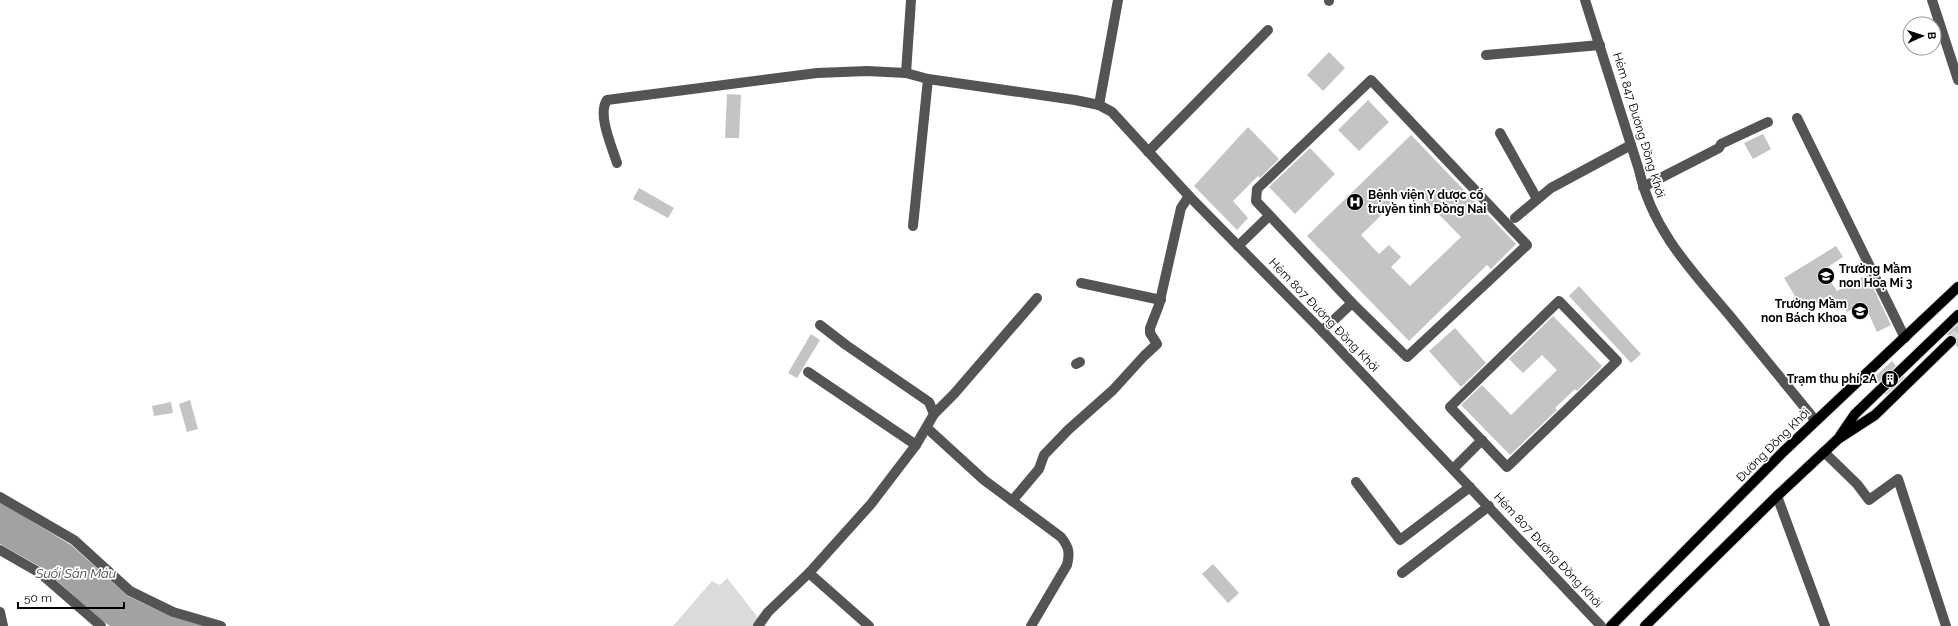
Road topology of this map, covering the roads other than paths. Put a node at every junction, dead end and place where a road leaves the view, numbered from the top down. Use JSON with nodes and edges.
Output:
{"nodes":[{"id":1,"x":911,"y":0,"type":"edge"},
{"id":2,"x":1118,"y":0,"type":"edge"},
{"id":3,"x":1585,"y":0,"type":"edge"},
{"id":4,"x":1932,"y":0,"type":"edge"},
{"id":5,"x":1268,"y":30,"type":"dead end"},
{"id":6,"x":1600,"y":45,"type":"junction"},
{"id":7,"x":1486,"y":55,"type":"dead end"},
{"id":8,"x":906,"y":73,"type":"junction"},
{"id":9,"x":928,"y":79,"type":"junction"},
{"id":10,"x":1958,"y":80,"type":"edge"},
{"id":11,"x":1099,"y":105,"type":"junction"},
{"id":12,"x":1797,"y":118,"type":"dead end"},
{"id":13,"x":1768,"y":122,"type":"dead end"},
{"id":14,"x":1500,"y":133,"type":"dead end"},
{"id":15,"x":1631,"y":145,"type":"junction"},
{"id":16,"x":1148,"y":152,"type":"junction"},
{"id":17,"x":617,"y":163,"type":"dead end"},
{"id":18,"x":1643,"y":187,"type":"junction"},
{"id":19,"x":1189,"y":196,"type":"junction"},
{"id":20,"x":1537,"y":199,"type":"junction"},
{"id":21,"x":1270,"y":216,"type":"junction"},
{"id":22,"x":1515,"y":218,"type":"dead end"},
{"id":23,"x":913,"y":226,"type":"dead end"},
{"id":24,"x":1238,"y":246,"type":"junction"},
{"id":25,"x":1081,"y":283,"type":"dead end"},
{"id":26,"x":1958,"y":287,"type":"edge"},
{"id":27,"x":1037,"y":298,"type":"dead end"},
{"id":28,"x":1161,"y":300,"type":"junction"},
{"id":29,"x":1352,"y":303,"type":"junction"},
{"id":30,"x":1958,"y":315,"type":"edge"},
{"id":31,"x":820,"y":325,"type":"dead end"},
{"id":32,"x":1322,"y":331,"type":"junction"},
{"id":33,"x":1905,"y":338,"type":"junction"},
{"id":34,"x":1955,"y":342,"type":"tunnel mouth"},
{"id":35,"x":808,"y":372,"type":"dead end"},
{"id":36,"x":934,"y":414,"type":"junction"},
{"id":37,"x":1815,"y":420,"type":"junction"},
{"id":38,"x":927,"y":428,"type":"junction"},
{"id":39,"x":1482,"y":440,"type":"junction"},
{"id":40,"x":1838,"y":440,"type":"junction"},
{"id":41,"x":916,"y":445,"type":"junction"},
{"id":42,"x":1824,"y":452,"type":"junction"},
{"id":43,"x":1453,"y":469,"type":"junction"},
{"id":44,"x":1356,"y":482,"type":"dead end"},
{"id":45,"x":1470,"y":487,"type":"junction"},
{"id":46,"x":1777,"y":496,"type":"junction"},
{"id":47,"x":0,"y":497,"type":"edge"},
{"id":48,"x":1012,"y":501,"type":"junction"},
{"id":49,"x":1489,"y":506,"type":"junction"},
{"id":50,"x":0,"y":550,"type":"edge"},
{"id":51,"x":809,"y":573,"type":"junction"},
{"id":52,"x":1402,"y":573,"type":"dead end"},
{"id":53,"x":0,"y":612,"type":"edge"},
{"id":54,"x":3,"y":626,"type":"edge"},
{"id":55,"x":101,"y":626,"type":"edge"},
{"id":56,"x":220,"y":626,"type":"edge"},
{"id":57,"x":758,"y":626,"type":"edge"},
{"id":58,"x":869,"y":626,"type":"edge"},
{"id":59,"x":1031,"y":626,"type":"edge"},
{"id":60,"x":1601,"y":626,"type":"edge"},
{"id":61,"x":1611,"y":626,"type":"edge"},
{"id":62,"x":1645,"y":626,"type":"edge"},
{"id":63,"x":1825,"y":626,"type":"edge"},
{"id":64,"x":1946,"y":626,"type":"edge"}],
"edges":[{"from":1,"to":8,"type":"street"},
{"from":2,"to":11,"type":"street"},
{"from":3,"to":6,"type":"street","name":"Hẻm 847 Đường Đồng Khởi"},
{"from":4,"to":10,"type":"street"},
{"from":5,"to":16,"type":"street"},
{"from":6,"to":7,"type":"street"},
{"from":6,"to":15,"type":"street","name":"Hẻm 847 Đường Đồng Khởi"},
{"from":8,"to":9,"type":"street"},
{"from":8,"to":17,"type":"street"},
{"from":9,"to":11,"type":"street"},
{"from":9,"to":23,"type":"street"},
{"from":11,"to":16,"type":"street","name":"Hẻm 807 Đường Đồng Khởi"},
{"from":12,"to":33,"type":"street"},
{"from":13,"to":18,"type":"street"},
{"from":14,"to":20,"type":"street"},
{"from":15,"to":18,"type":"street","name":"Hẻm 847 Đường Đồng Khởi"},
{"from":15,"to":20,"type":"street"},
{"from":16,"to":19,"type":"street","name":"Hẻm 807 Đường Đồng Khởi"},
{"from":18,"to":37,"type":"street","name":"Hẻm 847 Đường Đồng Khởi"},
{"from":19,"to":24,"type":"street","name":"Hẻm 807 Đường Đồng Khởi"},
{"from":19,"to":28,"type":"street"},
{"from":20,"to":22,"type":"street"},
{"from":21,"to":24,"type":"street"},
{"from":21,"to":29,"type":"street"},
{"from":21,"to":29,"type":"street"},
{"from":24,"to":32,"type":"street","name":"Hẻm 807 Đường Đồng Khởi"},
{"from":25,"to":28,"type":"street"},
{"from":26,"to":33,"type":"main road","name":"Đường Đồng Khởi"},
{"from":27,"to":36,"type":"street"},
{"from":28,"to":48,"type":"street"},
{"from":29,"to":32,"type":"street"},
{"from":30,"to":40,"type":"main road"},
{"from":31,"to":36,"type":"street"},
{"from":32,"to":43,"type":"street","name":"Hẻm 807 Đường Đồng Khởi"},
{"from":33,"to":37,"type":"main road","name":"Đường Đồng Khởi"},
{"from":34,"to":40,"type":"main road"},
{"from":35,"to":41,"type":"street"},
{"from":36,"to":38,"type":"street"},
{"from":37,"to":61,"type":"main road","name":"Đường Đồng Khởi"},
{"from":38,"to":41,"type":"street"},
{"from":38,"to":48,"type":"street"},
{"from":39,"to":39,"type":"street"},
{"from":39,"to":43,"type":"street"},
{"from":40,"to":42,"type":"main road"},
{"from":41,"to":51,"type":"street"},
{"from":42,"to":46,"type":"main road"},
{"from":42,"to":64,"type":"street"},
{"from":43,"to":45,"type":"street","name":"Hẻm 807 Đường Đồng Khởi"},
{"from":44,"to":45,"type":"street"},
{"from":45,"to":49,"type":"street","name":"Hẻm 807 Đường Đồng Khởi"},
{"from":46,"to":62,"type":"main road"},
{"from":46,"to":63,"type":"street"},
{"from":47,"to":56,"type":"street"},
{"from":48,"to":59,"type":"street"},
{"from":49,"to":52,"type":"street"},
{"from":49,"to":60,"type":"street","name":"Hẻm 807 Đường Đồng Khởi"},
{"from":50,"to":55,"type":"street"},
{"from":51,"to":57,"type":"street"},
{"from":51,"to":58,"type":"street"},
{"from":53,"to":54,"type":"street"}]}
